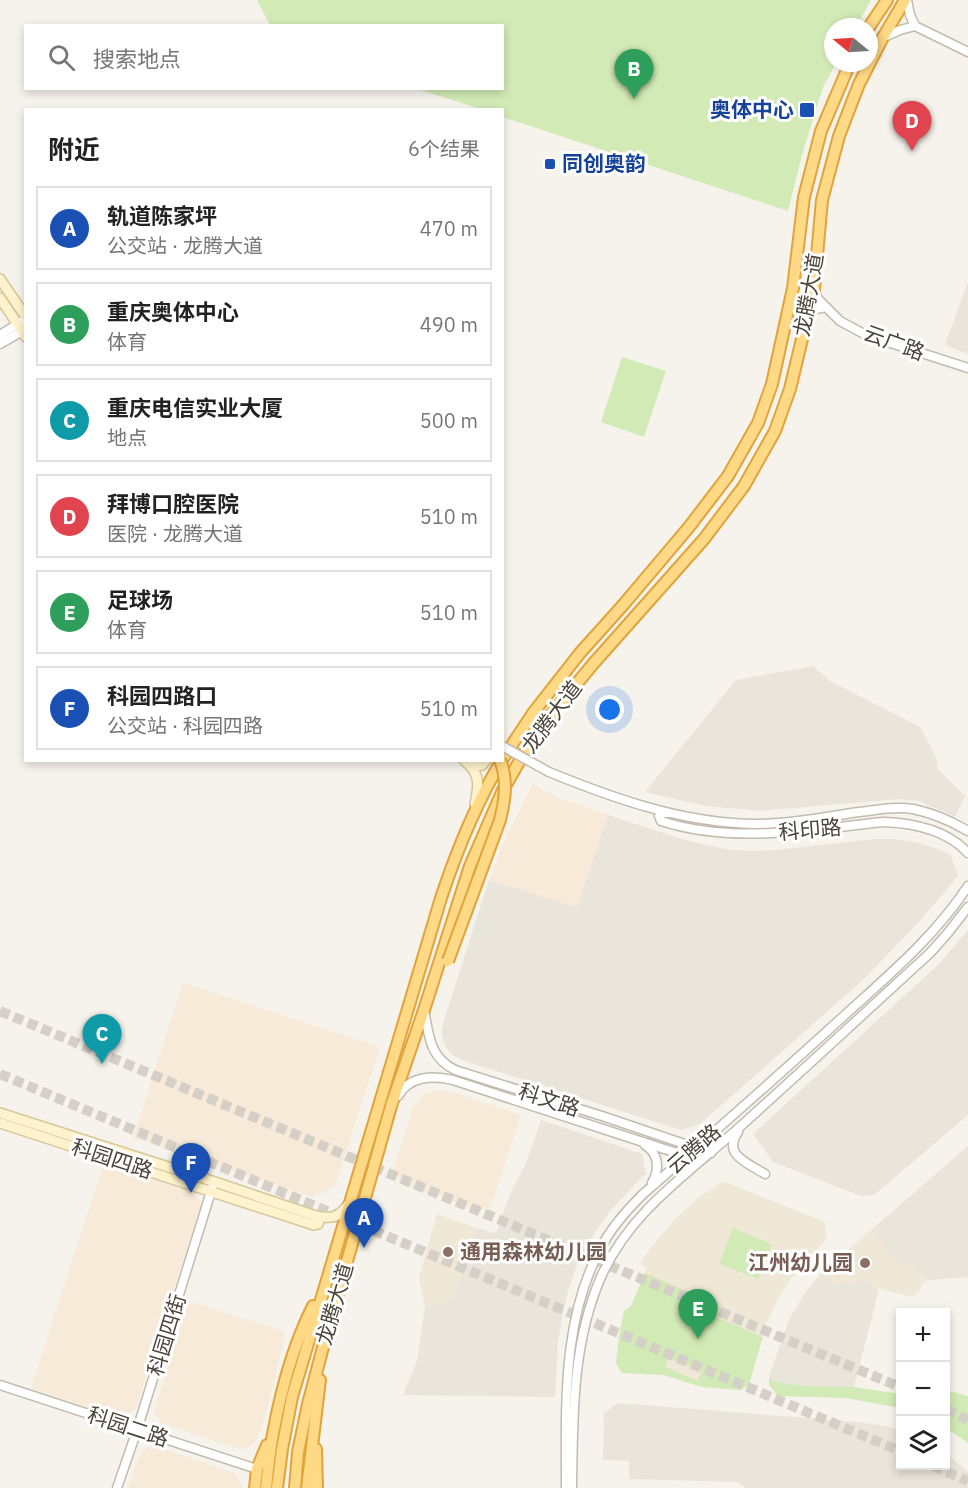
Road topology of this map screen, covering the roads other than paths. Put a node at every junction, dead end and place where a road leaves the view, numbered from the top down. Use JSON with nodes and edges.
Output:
{"nodes":[{"id":1,"x":882,"y":0,"type":"edge"},
{"id":2,"x":887,"y":0,"type":"edge"},
{"id":3,"x":906,"y":0,"type":"edge"},
{"id":4,"x":873,"y":18,"type":"edge"},
{"id":5,"x":874,"y":18,"type":"edge"},
{"id":6,"x":915,"y":26,"type":"junction"},
{"id":7,"x":882,"y":39,"type":"junction"},
{"id":8,"x":968,"y":52,"type":"edge"},
{"id":9,"x":846,"y":72,"type":"edge"},
{"id":10,"x":0,"y":279,"type":"edge"},
{"id":11,"x":814,"y":289,"type":"junction"},
{"id":12,"x":0,"y":298,"type":"edge"},
{"id":13,"x":826,"y":307,"type":"junction"},
{"id":14,"x":808,"y":315,"type":"junction"},
{"id":15,"x":24,"y":326,"type":"edge"},
{"id":16,"x":0,"y":334,"type":"edge"},
{"id":17,"x":0,"y":344,"type":"edge"},
{"id":18,"x":968,"y":368,"type":"edge"},
{"id":19,"x":516,"y":739,"type":"junction"},
{"id":20,"x":504,"y":745,"type":"edge"},
{"id":21,"x":504,"y":747,"type":"edge"},
{"id":22,"x":504,"y":757,"type":"edge"},
{"id":23,"x":484,"y":762,"type":"edge"},
{"id":24,"x":501,"y":762,"type":"edge"},
{"id":25,"x":502,"y":762,"type":"edge"},
{"id":26,"x":469,"y":764,"type":"edge"},
{"id":27,"x":668,"y":813,"type":"junction"},
{"id":28,"x":473,"y":817,"type":"junction"},
{"id":29,"x":968,"y":831,"type":"edge"},
{"id":30,"x":968,"y":853,"type":"edge"},
{"id":31,"x":968,"y":886,"type":"edge"},
{"id":32,"x":968,"y":907,"type":"edge"},
{"id":33,"x":424,"y":1010,"type":"junction"},
{"id":34,"x":391,"y":1107,"type":"junction"},
{"id":35,"x":0,"y":1113,"type":"edge"},
{"id":36,"x":0,"y":1123,"type":"edge"},
{"id":37,"x":744,"y":1123,"type":"junction"},
{"id":38,"x":634,"y":1139,"type":"junction"},
{"id":39,"x":696,"y":1147,"type":"junction"},
{"id":40,"x":711,"y":1153,"type":"junction"},
{"id":41,"x":687,"y":1156,"type":"junction"},
{"id":42,"x":701,"y":1161,"type":"junction"},
{"id":43,"x":765,"y":1174,"type":"dead end"},
{"id":44,"x":213,"y":1187,"type":"junction"},
{"id":45,"x":642,"y":1195,"type":"junction"},
{"id":46,"x":348,"y":1205,"type":"junction"},
{"id":47,"x":327,"y":1276,"type":"junction"},
{"id":48,"x":327,"y":1332,"type":"junction"},
{"id":49,"x":0,"y":1385,"type":"edge"},
{"id":50,"x":315,"y":1418,"type":"junction"},
{"id":51,"x":137,"y":1430,"type":"junction"},
{"id":52,"x":273,"y":1431,"type":"junction"},
{"id":53,"x":257,"y":1469,"type":"junction"},
{"id":54,"x":307,"y":1484,"type":"edge"},
{"id":55,"x":117,"y":1488,"type":"edge"},
{"id":56,"x":255,"y":1488,"type":"edge"},
{"id":57,"x":266,"y":1488,"type":"edge"},
{"id":58,"x":277,"y":1488,"type":"edge"},
{"id":59,"x":295,"y":1488,"type":"edge"},
{"id":60,"x":317,"y":1488,"type":"edge"},
{"id":61,"x":566,"y":1488,"type":"edge"},
{"id":62,"x":572,"y":1488,"type":"edge"}],
"edges":[{"from":1,"to":4,"type":"highway"},
{"from":2,"to":5,"type":"highway"},
{"from":3,"to":6,"type":"street"},
{"from":3,"to":7,"type":"highway","name":"龙腾大道"},
{"from":6,"to":7,"type":"street"},
{"from":6,"to":8,"type":"street"},
{"from":7,"to":11,"type":"highway","name":"龙腾大道"},
{"from":9,"to":19,"type":"highway","name":"龙腾大道"},
{"from":10,"to":15,"type":"main road"},
{"from":11,"to":13,"type":"street","name":"云广路"},
{"from":11,"to":14,"type":"highway","name":"龙腾大道"},
{"from":12,"to":15,"type":"main road"},
{"from":13,"to":14,"type":"street"},
{"from":13,"to":18,"type":"street","name":"云广路"},
{"from":14,"to":33,"type":"highway","name":"龙腾大道"},
{"from":15,"to":16,"type":"street"},
{"from":15,"to":17,"type":"street"},
{"from":19,"to":20,"type":"main road"},
{"from":19,"to":22,"type":"highway","name":"龙腾大道"},
{"from":21,"to":27,"type":"street","name":"科印路","bridge":true},
{"from":23,"to":26,"type":"main road"},
{"from":24,"to":28,"type":"highway","name":"龙腾大道"},
{"from":25,"to":33,"type":"highway","bridge":true},
{"from":26,"to":28,"type":"main road"},
{"from":27,"to":29,"type":"street","name":"科印路"},
{"from":27,"to":30,"type":"street","name":"科印路"},
{"from":28,"to":46,"type":"highway","name":"龙腾大道"},
{"from":31,"to":39,"type":"street","name":"云腾路"},
{"from":32,"to":37,"type":"street","name":"云腾路"},
{"from":33,"to":34,"type":"highway","name":"龙腾大道"},
{"from":33,"to":39,"type":"street","name":"科文路"},
{"from":34,"to":38,"type":"street","name":"科文路"},
{"from":34,"to":48,"type":"highway","name":"龙腾大道"},
{"from":35,"to":44,"type":"main road","name":"科园四路"},
{"from":36,"to":44,"type":"main road","name":"科园四路"},
{"from":37,"to":40,"type":"street","name":"云腾路"},
{"from":37,"to":43,"type":"street"},
{"from":38,"to":41,"type":"street","name":"科文路"},
{"from":38,"to":45,"type":"street"},
{"from":39,"to":40,"type":"street","name":"科文路"},
{"from":39,"to":41,"type":"street","name":"云腾路"},
{"from":40,"to":42,"type":"street","name":"云腾路"},
{"from":41,"to":42,"type":"street","name":"科文路"},
{"from":41,"to":45,"type":"street","name":"云腾路"},
{"from":42,"to":62,"type":"street","name":"云腾路"},
{"from":44,"to":46,"type":"main road","name":"科园四路"},
{"from":44,"to":51,"type":"street","name":"科园四街"},
{"from":45,"to":61,"type":"street","name":"云腾路"},
{"from":46,"to":47,"type":"highway","name":"龙腾大道"},
{"from":47,"to":52,"type":"highway"},
{"from":47,"to":58,"type":"highway","name":"龙腾大道"},
{"from":48,"to":50,"type":"highway"},
{"from":48,"to":59,"type":"highway","name":"龙腾大道"},
{"from":49,"to":51,"type":"street","name":"科园二路"},
{"from":50,"to":54,"type":"highway"},
{"from":50,"to":60,"type":"highway"},
{"from":51,"to":53,"type":"street","name":"科园二路"},
{"from":51,"to":55,"type":"street","name":"科园四街"},
{"from":52,"to":53,"type":"highway"},
{"from":52,"to":57,"type":"highway"},
{"from":53,"to":56,"type":"highway"}]}
